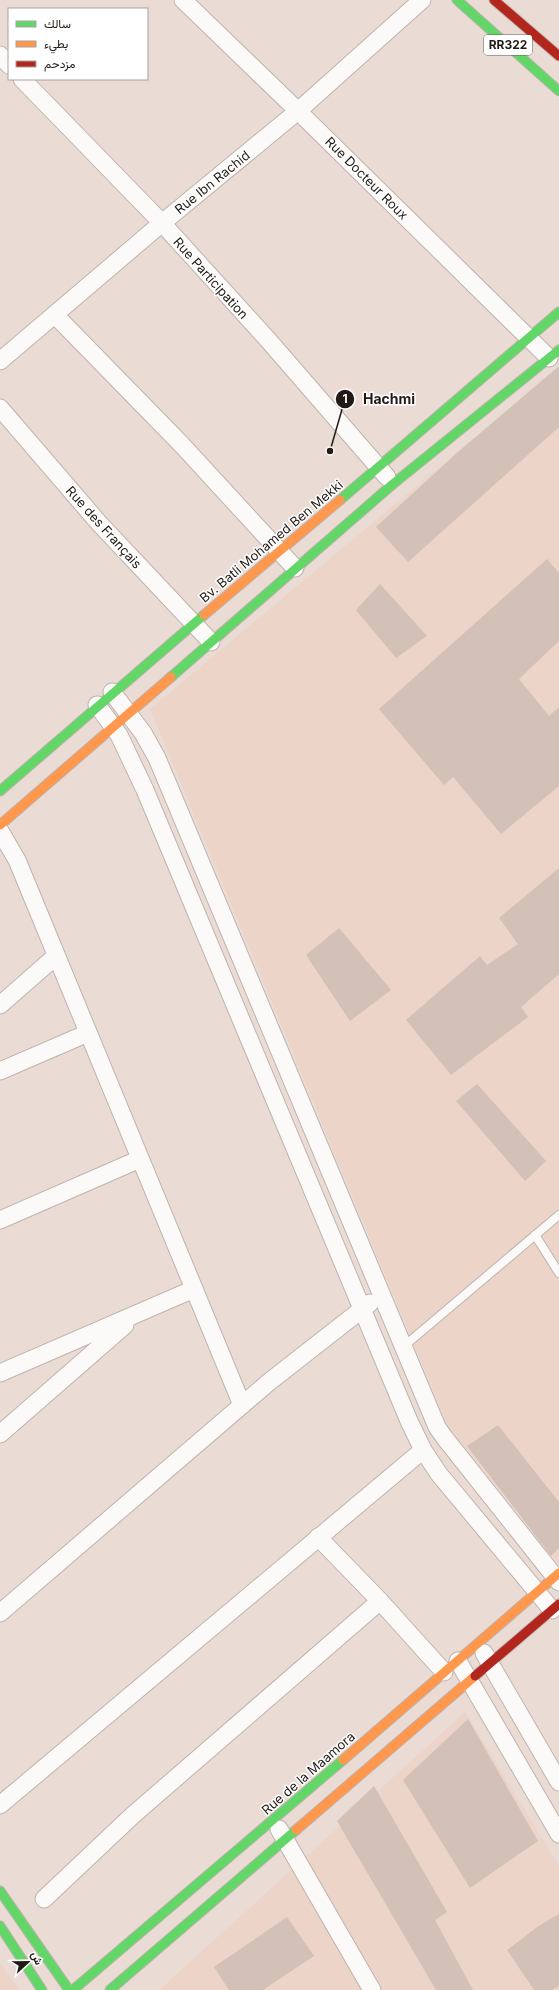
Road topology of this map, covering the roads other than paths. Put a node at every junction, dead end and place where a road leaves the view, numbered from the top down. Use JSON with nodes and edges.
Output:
{"nodes":[{"id":1,"x":183,"y":0,"type":"edge"},
{"id":2,"x":422,"y":0,"type":"edge"},
{"id":3,"x":457,"y":0,"type":"edge"},
{"id":4,"x":494,"y":0,"type":"edge"},
{"id":5,"x":0,"y":55,"type":"edge"},
{"id":6,"x":559,"y":56,"type":"edge"},
{"id":7,"x":8,"y":64,"type":"edge"},
{"id":8,"x":23,"y":80,"type":"edge"},
{"id":9,"x":559,"y":91,"type":"edge"},
{"id":10,"x":298,"y":111,"type":"junction"},
{"id":11,"x":162,"y":223,"type":"junction"},
{"id":12,"x":559,"y":312,"type":"edge"},
{"id":13,"x":56,"y":315,"type":"junction"},
{"id":14,"x":530,"y":338,"type":"junction"},
{"id":15,"x":554,"y":354,"type":"edge"},
{"id":16,"x":0,"y":361,"type":"edge"},
{"id":17,"x":0,"y":408,"type":"edge"},
{"id":18,"x":378,"y":467,"type":"junction"},
{"id":19,"x":393,"y":484,"type":"junction"},
{"id":20,"x":280,"y":552,"type":"junction"},
{"id":21,"x":295,"y":568,"type":"junction"},
{"id":22,"x":193,"y":624,"type":"junction"},
{"id":23,"x":211,"y":642,"type":"junction"},
{"id":24,"x":112,"y":692,"type":"junction"},
{"id":25,"x":97,"y":705,"type":"junction"},
{"id":26,"x":129,"y":712,"type":"junction"},
{"id":27,"x":113,"y":726,"type":"junction"},
{"id":28,"x":0,"y":792,"type":"edge"},
{"id":29,"x":13,"y":814,"type":"junction"},
{"id":30,"x":0,"y":825,"type":"edge"},
{"id":31,"x":0,"y":831,"type":"edge"},
{"id":32,"x":56,"y":956,"type":"junction"},
{"id":33,"x":0,"y":1005,"type":"edge"},
{"id":34,"x":88,"y":1033,"type":"junction"},
{"id":35,"x":0,"y":1071,"type":"edge"},
{"id":36,"x":140,"y":1159,"type":"junction"},
{"id":37,"x":559,"y":1214,"type":"edge"},
{"id":38,"x":0,"y":1220,"type":"edge"},
{"id":39,"x":535,"y":1235,"type":"junction"},
{"id":40,"x":559,"y":1273,"type":"edge"},
{"id":41,"x":194,"y":1289,"type":"junction"},
{"id":42,"x":381,"y":1294,"type":"junction"},
{"id":43,"x":362,"y":1309,"type":"junction"},
{"id":44,"x":138,"y":1314,"type":"junction"},
{"id":45,"x":403,"y":1347,"type":"junction"},
{"id":46,"x":0,"y":1373,"type":"edge"},
{"id":47,"x":242,"y":1405,"type":"junction"},
{"id":48,"x":0,"y":1434,"type":"edge"},
{"id":49,"x":424,"y":1450,"type":"junction"},
{"id":50,"x":318,"y":1537,"type":"junction"},
{"id":51,"x":558,"y":1577,"type":"edge"},
{"id":52,"x":536,"y":1592,"type":"junction"},
{"id":53,"x":380,"y":1600,"type":"junction"},
{"id":54,"x":556,"y":1607,"type":"edge"},
{"id":55,"x":0,"y":1613,"type":"edge"},
{"id":56,"x":478,"y":1643,"type":"junction"},
{"id":57,"x":458,"y":1661,"type":"junction"},
{"id":58,"x":490,"y":1664,"type":"junction"},
{"id":59,"x":444,"y":1672,"type":"junction"},
{"id":60,"x":469,"y":1681,"type":"junction"},
{"id":61,"x":559,"y":1782,"type":"edge"},
{"id":62,"x":0,"y":1805,"type":"edge"},
{"id":63,"x":273,"y":1820,"type":"junction"},
{"id":64,"x":559,"y":1834,"type":"edge"},
{"id":65,"x":286,"y":1839,"type":"junction"},
{"id":66,"x":0,"y":1892,"type":"edge"},
{"id":67,"x":44,"y":1899,"type":"dead end"},
{"id":68,"x":0,"y":1926,"type":"edge"},
{"id":69,"x":45,"y":1983,"type":"edge"},
{"id":70,"x":69,"y":1990,"type":"edge"},
{"id":71,"x":72,"y":1990,"type":"edge"},
{"id":72,"x":110,"y":1990,"type":"edge"},
{"id":73,"x":372,"y":1990,"type":"edge"}],
"edges":[{"from":1,"to":10,"type":"street","name":"Rue Docteur Roux"},
{"from":2,"to":10,"type":"street","name":"Rue Ibn Rachid"},
{"from":3,"to":9,"type":"street","number":"RR322"},
{"from":4,"to":6,"type":"street","number":"RR322"},
{"from":5,"to":7,"type":"street"},
{"from":8,"to":11,"type":"street","name":"Rue Participation"},
{"from":10,"to":11,"type":"street","name":"Rue Ibn Rachid"},
{"from":10,"to":14,"type":"street","name":"Rue Docteur Roux"},
{"from":11,"to":13,"type":"street","name":"Rue Ibn Rachid"},
{"from":11,"to":18,"type":"street","name":"Rue Participation"},
{"from":12,"to":14,"type":"street","name":"Bv. Batli Mohamed Ben Mekki"},
{"from":13,"to":16,"type":"street","name":"Rue Ibn Rachid"},
{"from":13,"to":20,"type":"street"},
{"from":14,"to":15,"type":"street","name":"Rue Docteur Roux"},
{"from":14,"to":18,"type":"street","name":"Bv. Batli Mohamed Ben Mekki"},
{"from":15,"to":19,"type":"street"},
{"from":17,"to":22,"type":"street","name":"Rue des Français"},
{"from":18,"to":19,"type":"street","name":"Rue Participation"},
{"from":18,"to":20,"type":"street","name":"Bv. Batli Mohamed Ben Mekki"},
{"from":19,"to":21,"type":"street"},
{"from":20,"to":21,"type":"street"},
{"from":20,"to":22,"type":"street","name":"Bv. Batli Mohamed Ben Mekki"},
{"from":21,"to":23,"type":"street"},
{"from":22,"to":23,"type":"street","name":"Rue des Français"},
{"from":22,"to":24,"type":"street","name":"Bv. Batli Mohamed Ben Mekki"},
{"from":23,"to":26,"type":"street"},
{"from":24,"to":25,"type":"street","name":"Bv. Batli Mohamed Ben Mekki"},
{"from":24,"to":26,"type":"street"},
{"from":25,"to":27,"type":"street"},
{"from":25,"to":28,"type":"street","name":"Bv. Batli Mohamed Ben Mekki"},
{"from":26,"to":27,"type":"street"},
{"from":26,"to":42,"type":"street"},
{"from":27,"to":29,"type":"street"},
{"from":27,"to":43,"type":"street"},
{"from":28,"to":29,"type":"street"},
{"from":29,"to":30,"type":"street"},
{"from":31,"to":32,"type":"street"},
{"from":32,"to":33,"type":"street"},
{"from":32,"to":34,"type":"street"},
{"from":34,"to":35,"type":"street"},
{"from":34,"to":36,"type":"street"},
{"from":36,"to":38,"type":"street"},
{"from":36,"to":41,"type":"street"},
{"from":37,"to":39,"type":"lane"},
{"from":39,"to":40,"type":"lane"},
{"from":39,"to":45,"type":"lane"},
{"from":41,"to":44,"type":"street"},
{"from":41,"to":47,"type":"street"},
{"from":42,"to":43,"type":"street"},
{"from":42,"to":45,"type":"street"},
{"from":43,"to":47,"type":"street"},
{"from":43,"to":49,"type":"street"},
{"from":44,"to":46,"type":"street"},
{"from":44,"to":48,"type":"street"},
{"from":45,"to":51,"type":"street"},
{"from":47,"to":55,"type":"street"},
{"from":49,"to":50,"type":"street"},
{"from":49,"to":52,"type":"street"},
{"from":50,"to":53,"type":"street"},
{"from":50,"to":62,"type":"street"},
{"from":51,"to":52,"type":"street","name":"Rue de la Maamora"},
{"from":52,"to":54,"type":"street"},
{"from":52,"to":56,"type":"street","name":"Rue de la Maamora"},
{"from":53,"to":59,"type":"street"},
{"from":53,"to":67,"type":"street"},
{"from":54,"to":58,"type":"street"},
{"from":56,"to":57,"type":"street","name":"Rue de la Maamora"},
{"from":56,"to":58,"type":"street"},
{"from":57,"to":59,"type":"street","name":"Rue de la Maamora"},
{"from":57,"to":60,"type":"street"},
{"from":58,"to":60,"type":"street"},
{"from":58,"to":61,"type":"street"},
{"from":59,"to":63,"type":"street","name":"Rue de la Maamora"},
{"from":60,"to":64,"type":"street"},
{"from":60,"to":65,"type":"street"},
{"from":63,"to":65,"type":"street"},
{"from":63,"to":71,"type":"street","name":"Rue de la Maamora"},
{"from":65,"to":72,"type":"street"},
{"from":65,"to":73,"type":"street"},
{"from":66,"to":69,"type":"street"},
{"from":68,"to":69,"type":"street"},
{"from":69,"to":70,"type":"street"}]}
